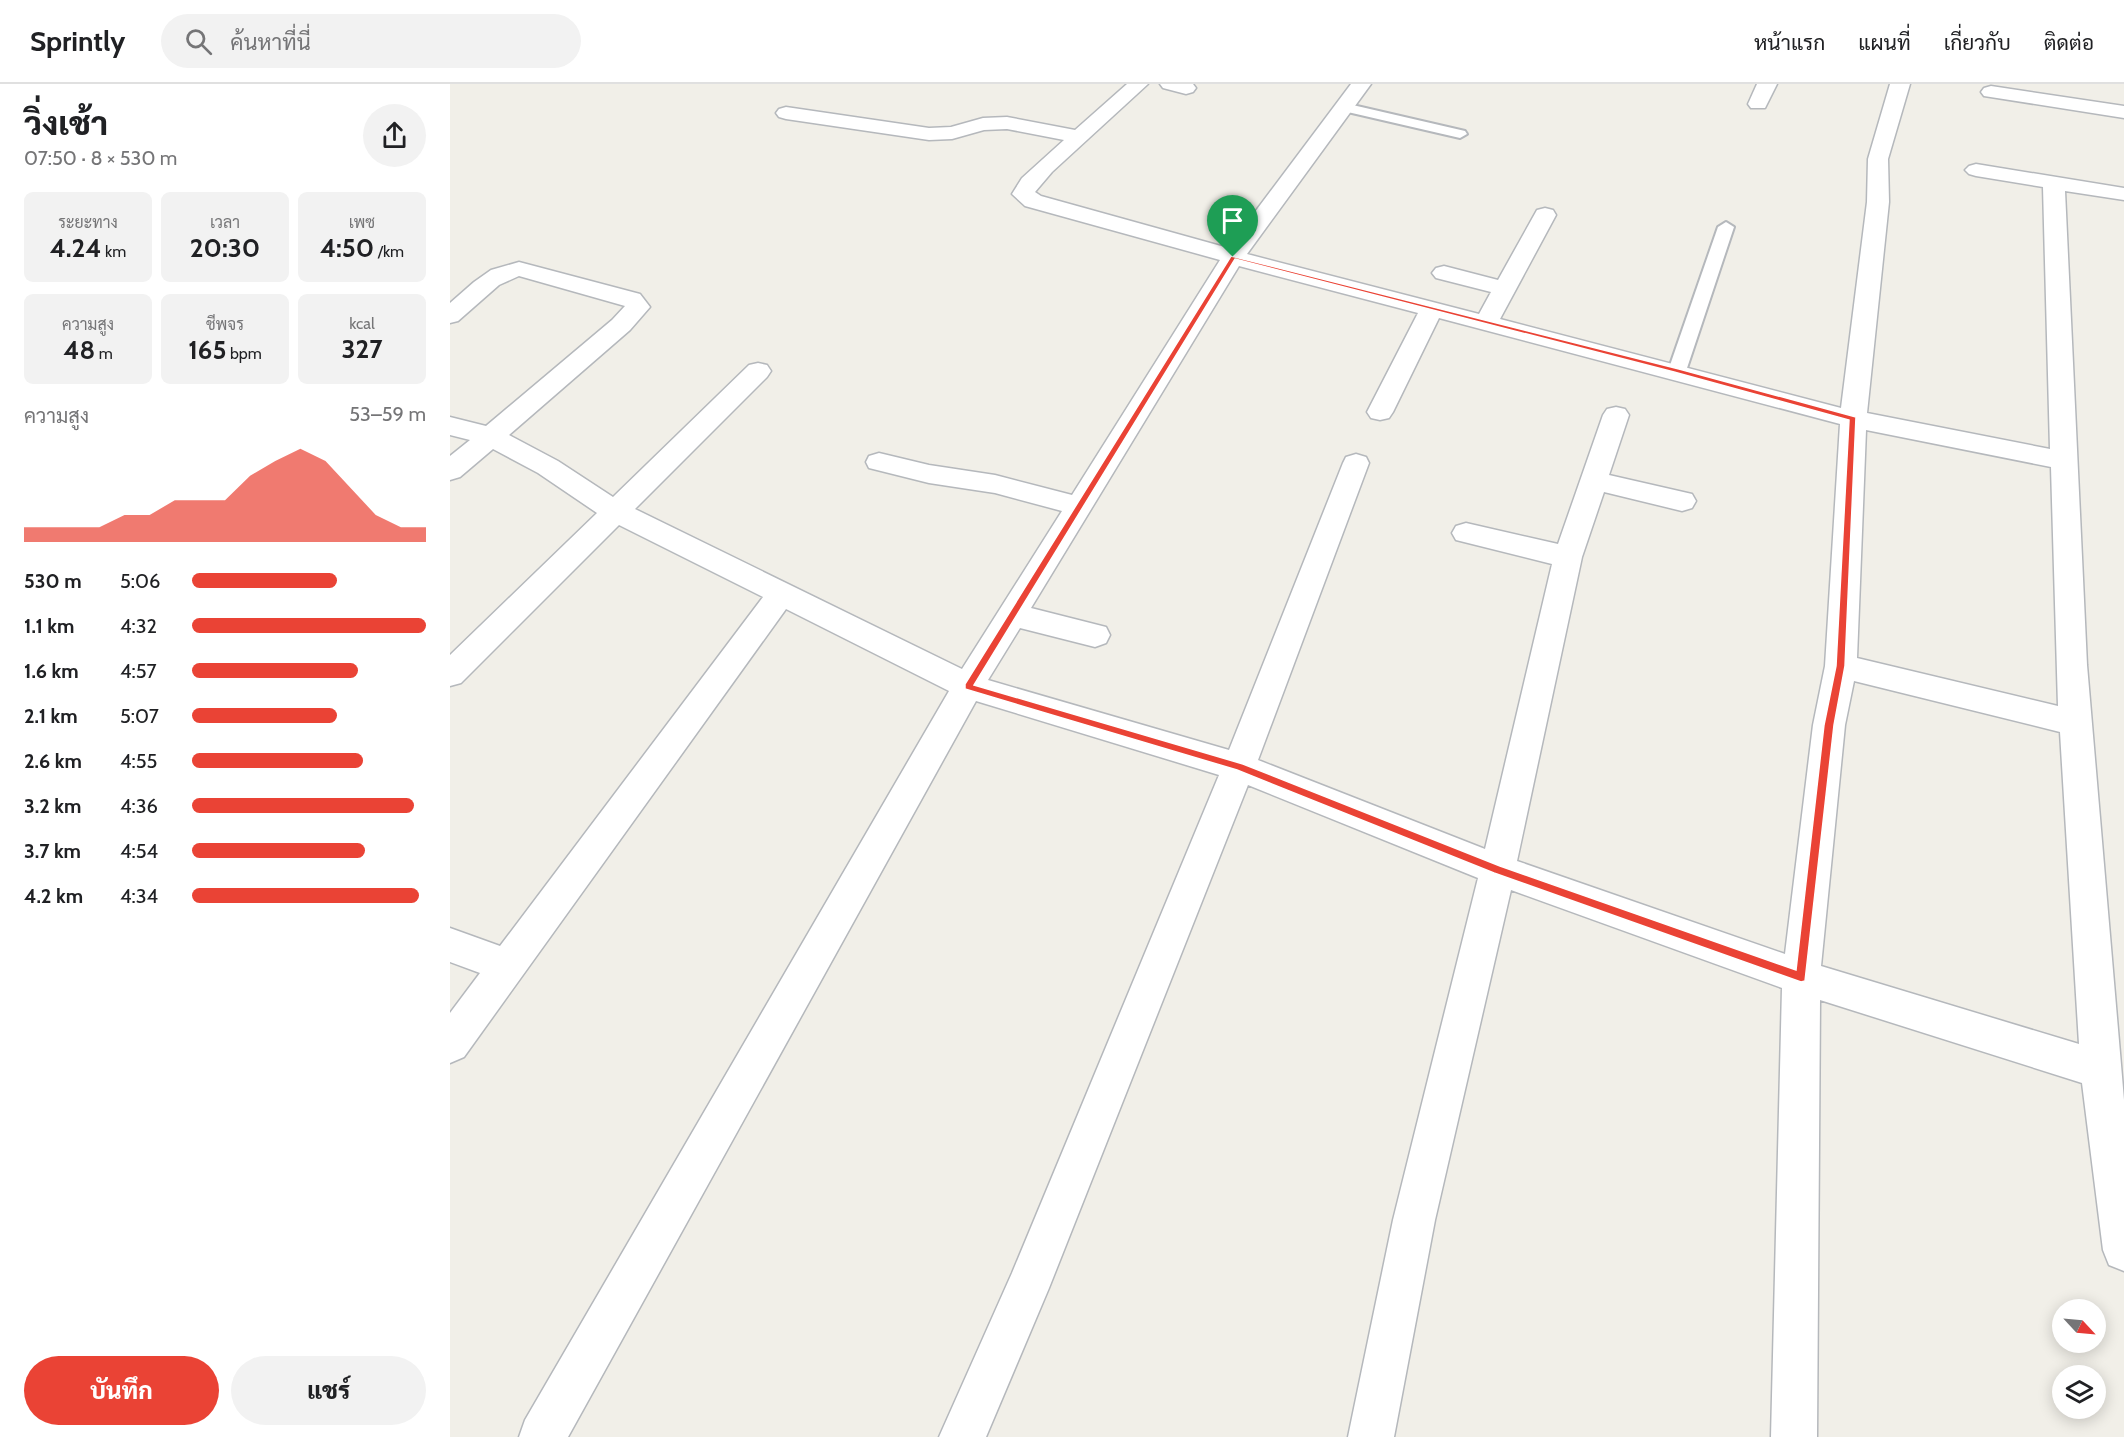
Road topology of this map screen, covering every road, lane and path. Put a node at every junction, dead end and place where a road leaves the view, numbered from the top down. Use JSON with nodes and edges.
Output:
{"nodes":[{"id":1,"x":1138,"y":84,"type":"edge"},
{"id":2,"x":1361,"y":84,"type":"edge"},
{"id":3,"x":1767,"y":84,"type":"edge"},
{"id":4,"x":1900,"y":84,"type":"edge"},
{"id":5,"x":1991,"y":92,"type":"dead end"},
{"id":6,"x":1758,"y":104,"type":"dead end"},
{"id":7,"x":1344,"y":107,"type":"junction"},
{"id":8,"x":2124,"y":112,"type":"edge"},
{"id":9,"x":786,"y":113,"type":"dead end"},
{"id":10,"x":1460,"y":134,"type":"dead end"},
{"id":11,"x":1079,"y":137,"type":"junction"},
{"id":12,"x":1976,"y":170,"type":"dead end"},
{"id":13,"x":2054,"y":182,"type":"junction"},
{"id":14,"x":2124,"y":194,"type":"edge"},
{"id":15,"x":1545,"y":214,"type":"dead end"},
{"id":16,"x":1726,"y":227,"type":"dead end"},
{"id":17,"x":1233,"y":257,"type":"junction"},
{"id":18,"x":1444,"y":273,"type":"dead end"},
{"id":19,"x":1505,"y":289,"type":"junction"},
{"id":20,"x":1432,"y":309,"type":"junction"},
{"id":21,"x":450,"y":316,"type":"edge"},
{"id":22,"x":1486,"y":323,"type":"junction"},
{"id":23,"x":758,"y":370,"type":"dead end"},
{"id":24,"x":1677,"y":371,"type":"junction"},
{"id":25,"x":1380,"y":412,"type":"dead end"},
{"id":26,"x":1616,"y":415,"type":"dead end"},
{"id":27,"x":1853,"y":419,"type":"junction"},
{"id":28,"x":450,"y":426,"type":"edge"},
{"id":29,"x":490,"y":436,"type":"junction"},
{"id":30,"x":2064,"y":461,"type":"junction"},
{"id":31,"x":879,"y":462,"type":"dead end"},
{"id":32,"x":1356,"y":463,"type":"dead end"},
{"id":33,"x":450,"y":471,"type":"edge"},
{"id":34,"x":1594,"y":481,"type":"junction"},
{"id":35,"x":1682,"y":501,"type":"dead end"},
{"id":36,"x":1079,"y":506,"type":"junction"},
{"id":37,"x":615,"y":510,"type":"junction"},
{"id":38,"x":1466,"y":533,"type":"dead end"},
{"id":39,"x":1568,"y":557,"type":"junction"},
{"id":40,"x":782,"y":593,"type":"junction"},
{"id":41,"x":1012,"y":615,"type":"junction"},
{"id":42,"x":1095,"y":635,"type":"dead end"},
{"id":43,"x":1840,"y":666,"type":"junction"},
{"id":44,"x":450,"y":674,"type":"edge"},
{"id":45,"x":968,"y":686,"type":"junction"},
{"id":46,"x":2075,"y":723,"type":"junction"},
{"id":47,"x":1239,"y":766,"type":"junction"},
{"id":48,"x":1498,"y":870,"type":"junction"},
{"id":49,"x":450,"y":945,"type":"edge"},
{"id":50,"x":507,"y":966,"type":"junction"},
{"id":51,"x":1801,"y":977,"type":"junction"},
{"id":52,"x":450,"y":1044,"type":"edge"},
{"id":53,"x":2100,"y":1070,"type":"junction"},
{"id":54,"x":2124,"y":1250,"type":"edge"},
{"id":55,"x":542,"y":1437,"type":"edge"},
{"id":56,"x":962,"y":1437,"type":"edge"},
{"id":57,"x":1371,"y":1437,"type":"edge"},
{"id":58,"x":1794,"y":1437,"type":"edge"}],
"edges":[{"from":1,"to":11,"type":"street"},
{"from":2,"to":7,"type":"street"},
{"from":3,"to":6,"type":"street"},
{"from":4,"to":27,"type":"street"},
{"from":5,"to":8,"type":"street"},
{"from":7,"to":10,"type":"lane"},
{"from":7,"to":17,"type":"street"},
{"from":9,"to":11,"type":"street"},
{"from":11,"to":17,"type":"street"},
{"from":12,"to":13,"type":"street"},
{"from":13,"to":14,"type":"street"},
{"from":13,"to":30,"type":"street"},
{"from":15,"to":19,"type":"street"},
{"from":16,"to":24,"type":"lane"},
{"from":17,"to":20,"type":"street"},
{"from":17,"to":36,"type":"street"},
{"from":18,"to":19,"type":"street"},
{"from":19,"to":22,"type":"street"},
{"from":20,"to":22,"type":"street"},
{"from":20,"to":25,"type":"street"},
{"from":21,"to":29,"type":"street"},
{"from":22,"to":24,"type":"street"},
{"from":23,"to":37,"type":"street"},
{"from":24,"to":27,"type":"street"},
{"from":26,"to":34,"type":"street"},
{"from":27,"to":30,"type":"street"},
{"from":27,"to":43,"type":"street"},
{"from":28,"to":29,"type":"street"},
{"from":29,"to":33,"type":"street"},
{"from":29,"to":37,"type":"street"},
{"from":30,"to":46,"type":"street"},
{"from":31,"to":36,"type":"street"},
{"from":32,"to":47,"type":"street"},
{"from":34,"to":35,"type":"street"},
{"from":34,"to":39,"type":"street"},
{"from":36,"to":41,"type":"street"},
{"from":37,"to":40,"type":"street"},
{"from":37,"to":44,"type":"street"},
{"from":38,"to":39,"type":"street"},
{"from":39,"to":48,"type":"street"},
{"from":40,"to":45,"type":"street"},
{"from":40,"to":50,"type":"street"},
{"from":41,"to":42,"type":"street"},
{"from":41,"to":45,"type":"street"},
{"from":43,"to":46,"type":"street"},
{"from":43,"to":51,"type":"street"},
{"from":45,"to":47,"type":"street"},
{"from":45,"to":55,"type":"street"},
{"from":46,"to":53,"type":"street"},
{"from":47,"to":48,"type":"street"},
{"from":47,"to":56,"type":"street"},
{"from":48,"to":51,"type":"street"},
{"from":48,"to":57,"type":"street"},
{"from":49,"to":50,"type":"street"},
{"from":50,"to":52,"type":"street"},
{"from":51,"to":53,"type":"street"},
{"from":51,"to":58,"type":"street"},
{"from":53,"to":54,"type":"street"}]}
